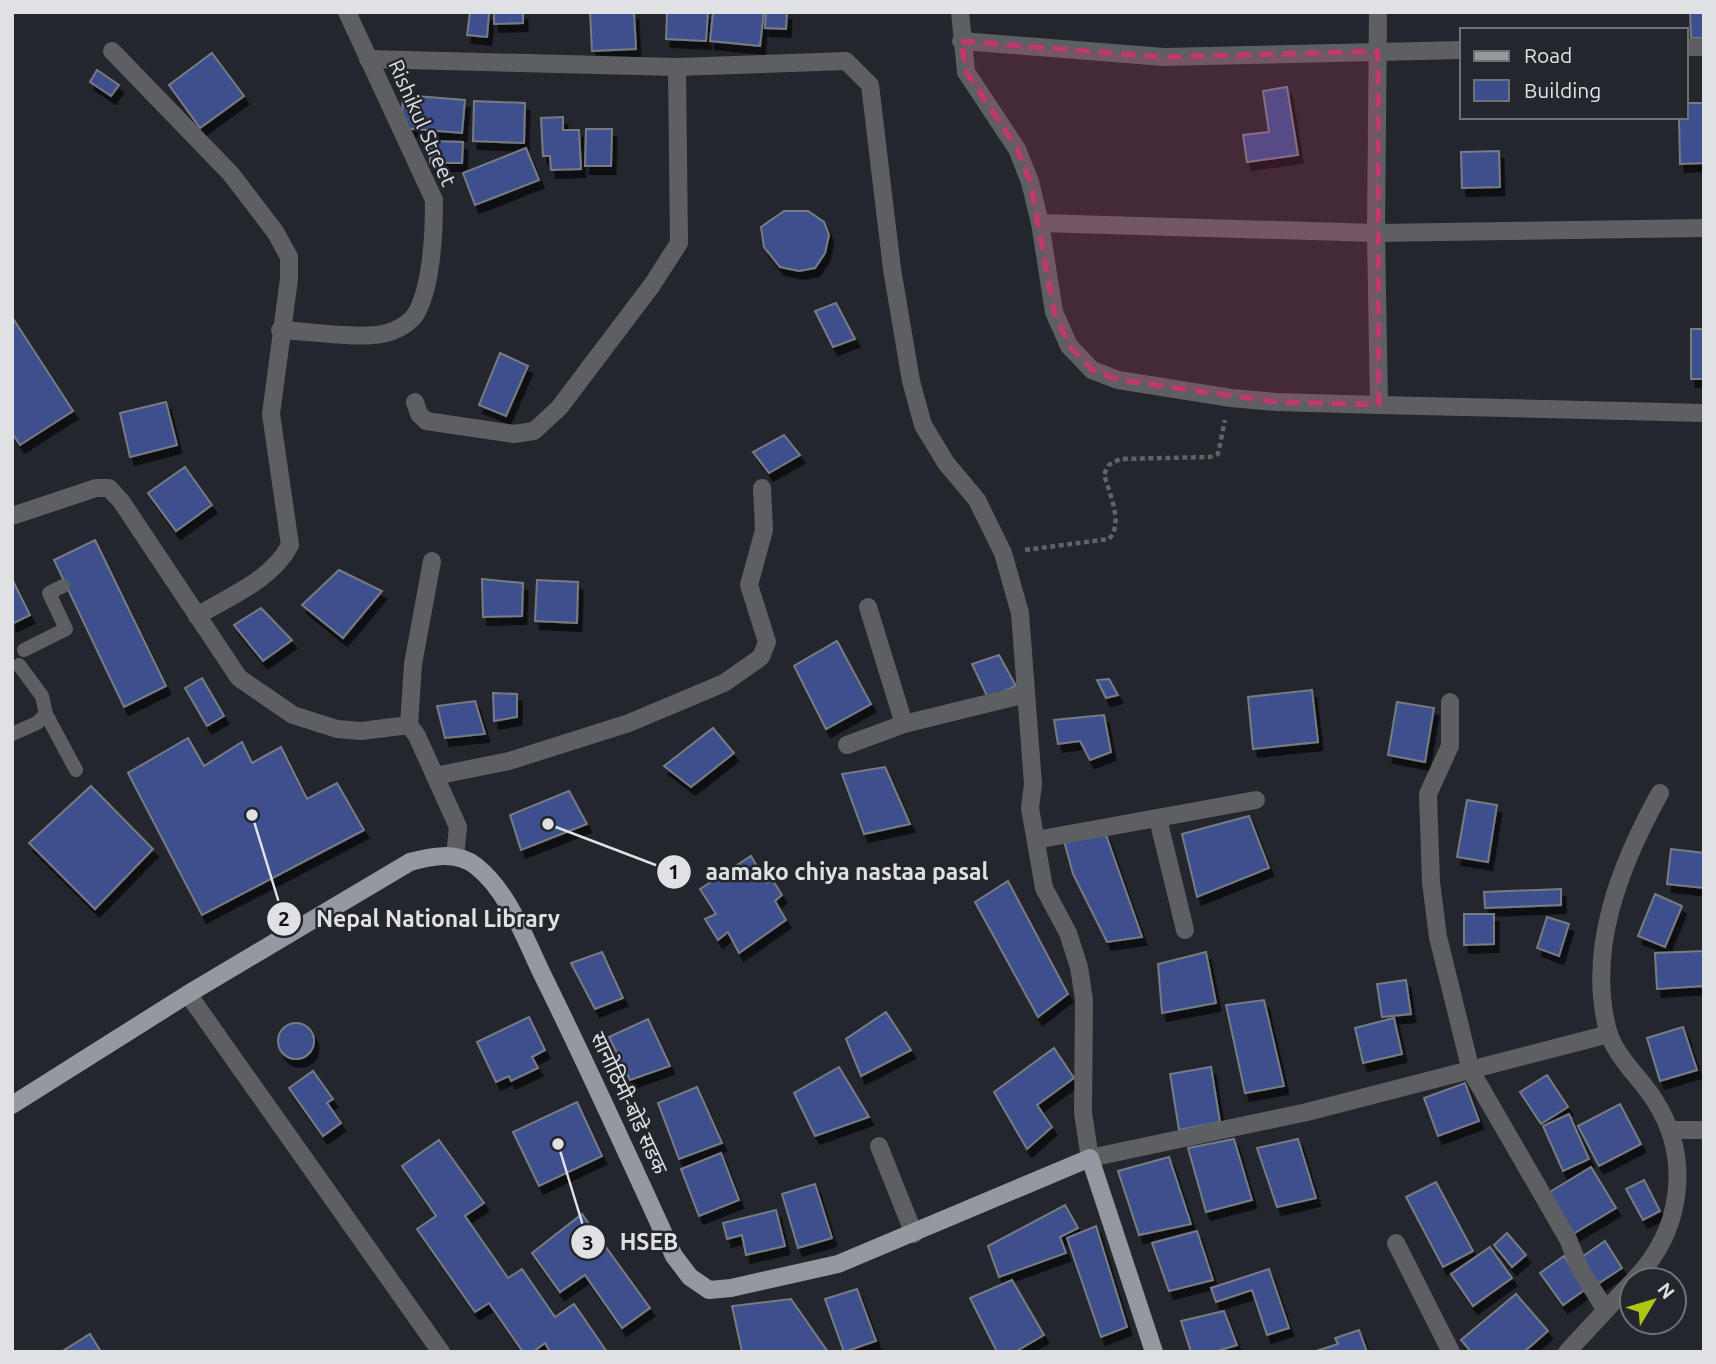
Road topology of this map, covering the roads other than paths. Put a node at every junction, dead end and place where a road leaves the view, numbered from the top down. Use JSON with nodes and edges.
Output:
{"nodes":[{"id":1,"x":346,"y":12,"type":"edge"},
{"id":2,"x":960,"y":12,"type":"edge"},
{"id":3,"x":1378,"y":12,"type":"edge"},
{"id":4,"x":961,"y":41,"type":"junction"},
{"id":5,"x":1460,"y":50,"type":"edge"},
{"id":6,"x":112,"y":51,"type":"dead end"},
{"id":7,"x":1378,"y":51,"type":"junction"},
{"id":8,"x":368,"y":59,"type":"junction"},
{"id":9,"x":677,"y":66,"type":"junction"},
{"id":10,"x":1040,"y":223,"type":"junction"},
{"id":11,"x":1704,"y":228,"type":"edge"},
{"id":12,"x":1376,"y":233,"type":"junction"},
{"id":13,"x":280,"y":330,"type":"junction"},
{"id":14,"x":415,"y":402,"type":"dead end"},
{"id":15,"x":1379,"y":405,"type":"junction"},
{"id":16,"x":1704,"y":413,"type":"edge"},
{"id":17,"x":762,"y":488,"type":"dead end"},
{"id":18,"x":12,"y":516,"type":"edge"},
{"id":19,"x":432,"y":561,"type":"dead end"},
{"id":20,"x":63,"y":586,"type":"dead end"},
{"id":21,"x":868,"y":607,"type":"dead end"},
{"id":22,"x":197,"y":616,"type":"junction"},
{"id":23,"x":18,"y":648,"type":"edge"},
{"id":24,"x":15,"y":666,"type":"edge"},
{"id":25,"x":1026,"y":694,"type":"junction"},
{"id":26,"x":1450,"y":702,"type":"dead end"},
{"id":27,"x":46,"y":714,"type":"junction"},
{"id":28,"x":904,"y":724,"type":"junction"},
{"id":29,"x":409,"y":725,"type":"junction"},
{"id":30,"x":12,"y":734,"type":"edge"},
{"id":31,"x":847,"y":745,"type":"dead end"},
{"id":32,"x":76,"y":770,"type":"dead end"},
{"id":33,"x":435,"y":776,"type":"junction"},
{"id":34,"x":1660,"y":793,"type":"dead end"},
{"id":35,"x":1256,"y":800,"type":"dead end"},
{"id":36,"x":1158,"y":819,"type":"junction"},
{"id":37,"x":1036,"y":840,"type":"junction"},
{"id":38,"x":455,"y":856,"type":"junction"},
{"id":39,"x":1185,"y":930,"type":"dead end"},
{"id":40,"x":188,"y":994,"type":"junction"},
{"id":41,"x":1609,"y":1034,"type":"junction"},
{"id":42,"x":1471,"y":1072,"type":"junction"},
{"id":43,"x":12,"y":1105,"type":"edge"},
{"id":44,"x":1672,"y":1130,"type":"junction"},
{"id":45,"x":1704,"y":1130,"type":"edge"},
{"id":46,"x":879,"y":1146,"type":"dead end"},
{"id":47,"x":1090,"y":1158,"type":"junction"},
{"id":48,"x":914,"y":1234,"type":"junction"},
{"id":49,"x":1396,"y":1243,"type":"dead end"},
{"id":50,"x":1647,"y":1266,"type":"edge"},
{"id":51,"x":1618,"y":1296,"type":"edge"},
{"id":52,"x":1605,"y":1309,"type":"junction"},
{"id":53,"x":441,"y":1352,"type":"edge"},
{"id":54,"x":1154,"y":1352,"type":"edge"},
{"id":55,"x":1451,"y":1352,"type":"edge"},
{"id":56,"x":1567,"y":1352,"type":"edge"}],
"edges":[{"from":1,"to":8,"type":"street"},
{"from":2,"to":4,"type":"street"},
{"from":3,"to":7,"type":"street"},
{"from":4,"to":7,"type":"street"},
{"from":4,"to":10,"type":"street"},
{"from":5,"to":7,"type":"street"},
{"from":6,"to":13,"type":"street"},
{"from":7,"to":12,"type":"street"},
{"from":8,"to":9,"type":"street"},
{"from":8,"to":13,"type":"street","name":"Rishikul Street"},
{"from":9,"to":14,"type":"street"},
{"from":9,"to":25,"type":"street"},
{"from":10,"to":12,"type":"street"},
{"from":10,"to":15,"type":"street"},
{"from":11,"to":12,"type":"street"},
{"from":12,"to":15,"type":"street"},
{"from":13,"to":22,"type":"street"},
{"from":15,"to":16,"type":"street"},
{"from":17,"to":33,"type":"street"},
{"from":18,"to":22,"type":"street"},
{"from":19,"to":29,"type":"street"},
{"from":20,"to":23,"type":"lane"},
{"from":21,"to":28,"type":"street"},
{"from":22,"to":29,"type":"street"},
{"from":23,"to":24,"type":"lane"},
{"from":24,"to":27,"type":"lane"},
{"from":25,"to":28,"type":"street"},
{"from":25,"to":37,"type":"street"},
{"from":26,"to":42,"type":"street"},
{"from":27,"to":30,"type":"lane"},
{"from":27,"to":32,"type":"lane"},
{"from":28,"to":31,"type":"street"},
{"from":29,"to":33,"type":"street"},
{"from":33,"to":38,"type":"street"},
{"from":34,"to":41,"type":"street"},
{"from":35,"to":36,"type":"street"},
{"from":36,"to":37,"type":"street"},
{"from":36,"to":39,"type":"street"},
{"from":37,"to":47,"type":"street"},
{"from":38,"to":40,"type":"main road"},
{"from":38,"to":48,"type":"main road","name":"सानोठिमी-बोडे सडक"},
{"from":40,"to":43,"type":"main road"},
{"from":40,"to":53,"type":"street"},
{"from":41,"to":42,"type":"street"},
{"from":41,"to":44,"type":"street"},
{"from":42,"to":47,"type":"street"},
{"from":42,"to":52,"type":"street"},
{"from":44,"to":45,"type":"street"},
{"from":44,"to":50,"type":"street"},
{"from":46,"to":48,"type":"street"},
{"from":47,"to":48,"type":"main road","name":"सानोठिमी-बोडे सडक"},
{"from":47,"to":54,"type":"main road"},
{"from":49,"to":55,"type":"street"},
{"from":51,"to":52,"type":"street"},
{"from":52,"to":56,"type":"street"}]}
